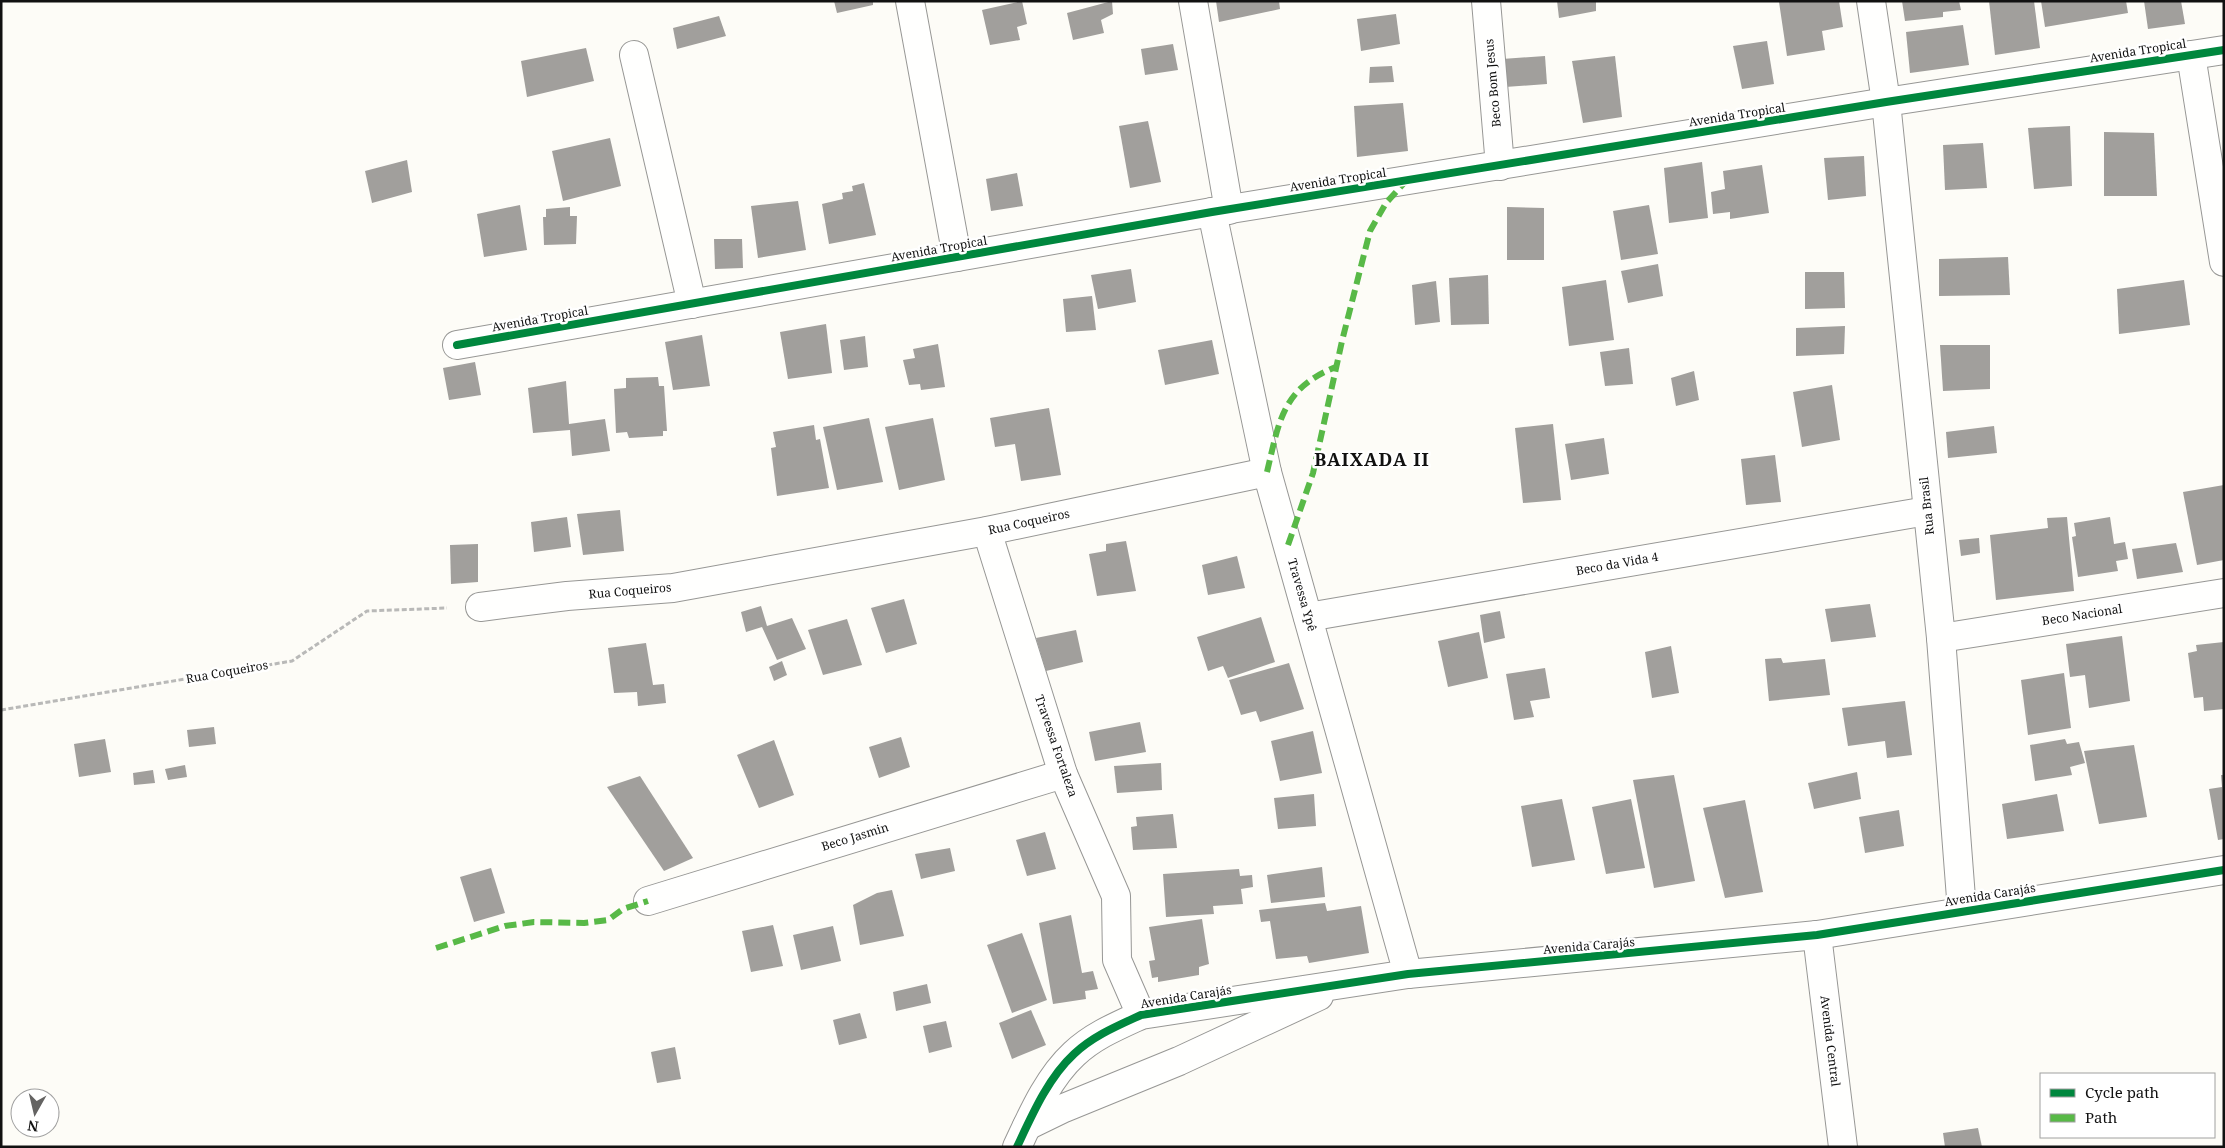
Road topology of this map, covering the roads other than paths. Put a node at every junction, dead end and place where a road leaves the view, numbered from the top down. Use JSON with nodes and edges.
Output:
{"nodes":[{"id":1,"x":910,"y":1,"type":"edge"},
{"id":2,"x":1193,"y":1,"type":"edge"},
{"id":3,"x":1486,"y":1,"type":"edge"},
{"id":4,"x":1871,"y":1,"type":"edge"},
{"id":5,"x":2224,"y":50,"type":"edge"},
{"id":6,"x":634,"y":55,"type":"dead end"},
{"id":7,"x":2191,"y":55,"type":"junction"},
{"id":8,"x":1886,"y":102,"type":"junction"},
{"id":9,"x":1500,"y":166,"type":"junction"},
{"id":10,"x":1221,"y":211,"type":"junction"},
{"id":11,"x":958,"y":257,"type":"junction"},
{"id":12,"x":2224,"y":262,"type":"edge"},
{"id":13,"x":692,"y":304,"type":"junction"},
{"id":14,"x":458,"y":345,"type":"dead end"},
{"id":15,"x":1267,"y":472,"type":"junction"},
{"id":16,"x":1927,"y":511,"type":"junction"},
{"id":17,"x":987,"y":531,"type":"junction"},
{"id":18,"x":2224,"y":593,"type":"edge"},
{"id":19,"x":480,"y":607,"type":"road end"},
{"id":20,"x":1308,"y":617,"type":"junction"},
{"id":21,"x":1941,"y":638,"type":"junction"},
{"id":22,"x":1063,"y":774,"type":"junction"},
{"id":23,"x":2224,"y":870,"type":"edge"},
{"id":24,"x":648,"y":901,"type":"dead end"},
{"id":25,"x":1962,"y":911,"type":"junction"},
{"id":26,"x":1817,"y":935,"type":"junction"},
{"id":27,"x":1408,"y":974,"type":"junction"},
{"id":28,"x":1348,"y":983,"type":"junction"},
{"id":29,"x":1141,"y":1015,"type":"junction"},
{"id":30,"x":1022,"y":1136,"type":"edge"},
{"id":31,"x":1843,"y":1147,"type":"edge"}],
"edges":[{"from":1,"to":11,"type":"street"},
{"from":2,"to":10,"type":"street","name":"Travessa Ypê"},
{"from":3,"to":9,"type":"street","name":"Beco Bom Jesus"},
{"from":4,"to":8,"type":"street","name":"Rua Brasil"},
{"from":5,"to":7,"type":"street","name":"Avenida Tropical"},
{"from":6,"to":13,"type":"street"},
{"from":7,"to":8,"type":"street","name":"Avenida Tropical"},
{"from":7,"to":12,"type":"street"},
{"from":8,"to":9,"type":"street","name":"Avenida Tropical"},
{"from":8,"to":16,"type":"street","name":"Rua Brasil"},
{"from":9,"to":10,"type":"street","name":"Avenida Tropical"},
{"from":10,"to":11,"type":"street","name":"Avenida Tropical"},
{"from":10,"to":15,"type":"street","name":"Travessa Ypê"},
{"from":11,"to":13,"type":"street","name":"Avenida Tropical"},
{"from":13,"to":14,"type":"street","name":"Avenida Tropical"},
{"from":15,"to":17,"type":"street","name":"Rua Coqueiros"},
{"from":15,"to":20,"type":"street","name":"Travessa Ypê"},
{"from":16,"to":20,"type":"street","name":"Beco da Vida 4"},
{"from":16,"to":21,"type":"street","name":"Rua Brasil"},
{"from":17,"to":19,"type":"street","name":"Rua Coqueiros"},
{"from":17,"to":22,"type":"street","name":"Travessa Fortaleza"},
{"from":18,"to":21,"type":"street","name":"Beco Nacional"},
{"from":20,"to":27,"type":"street","name":"Travessa Ypê"},
{"from":21,"to":25,"type":"street","name":"Rua Brasil"},
{"from":22,"to":24,"type":"street","name":"Beco Jasmin"},
{"from":22,"to":29,"type":"street","name":"Travessa Fortaleza"},
{"from":23,"to":25,"type":"street","name":"Avenida Carajás"},
{"from":25,"to":26,"type":"street","name":"Avenida Carajás"},
{"from":26,"to":27,"type":"street","name":"Avenida Carajás"},
{"from":26,"to":31,"type":"street","name":"Avenida Central"},
{"from":27,"to":28,"type":"street","name":"Avenida Carajás"},
{"from":28,"to":29,"type":"street","name":"Avenida Carajás"},
{"from":28,"to":30,"type":"street","name":"Avenida Carajás"},
{"from":29,"to":30,"type":"street","name":"Avenida Carajás"}]}
